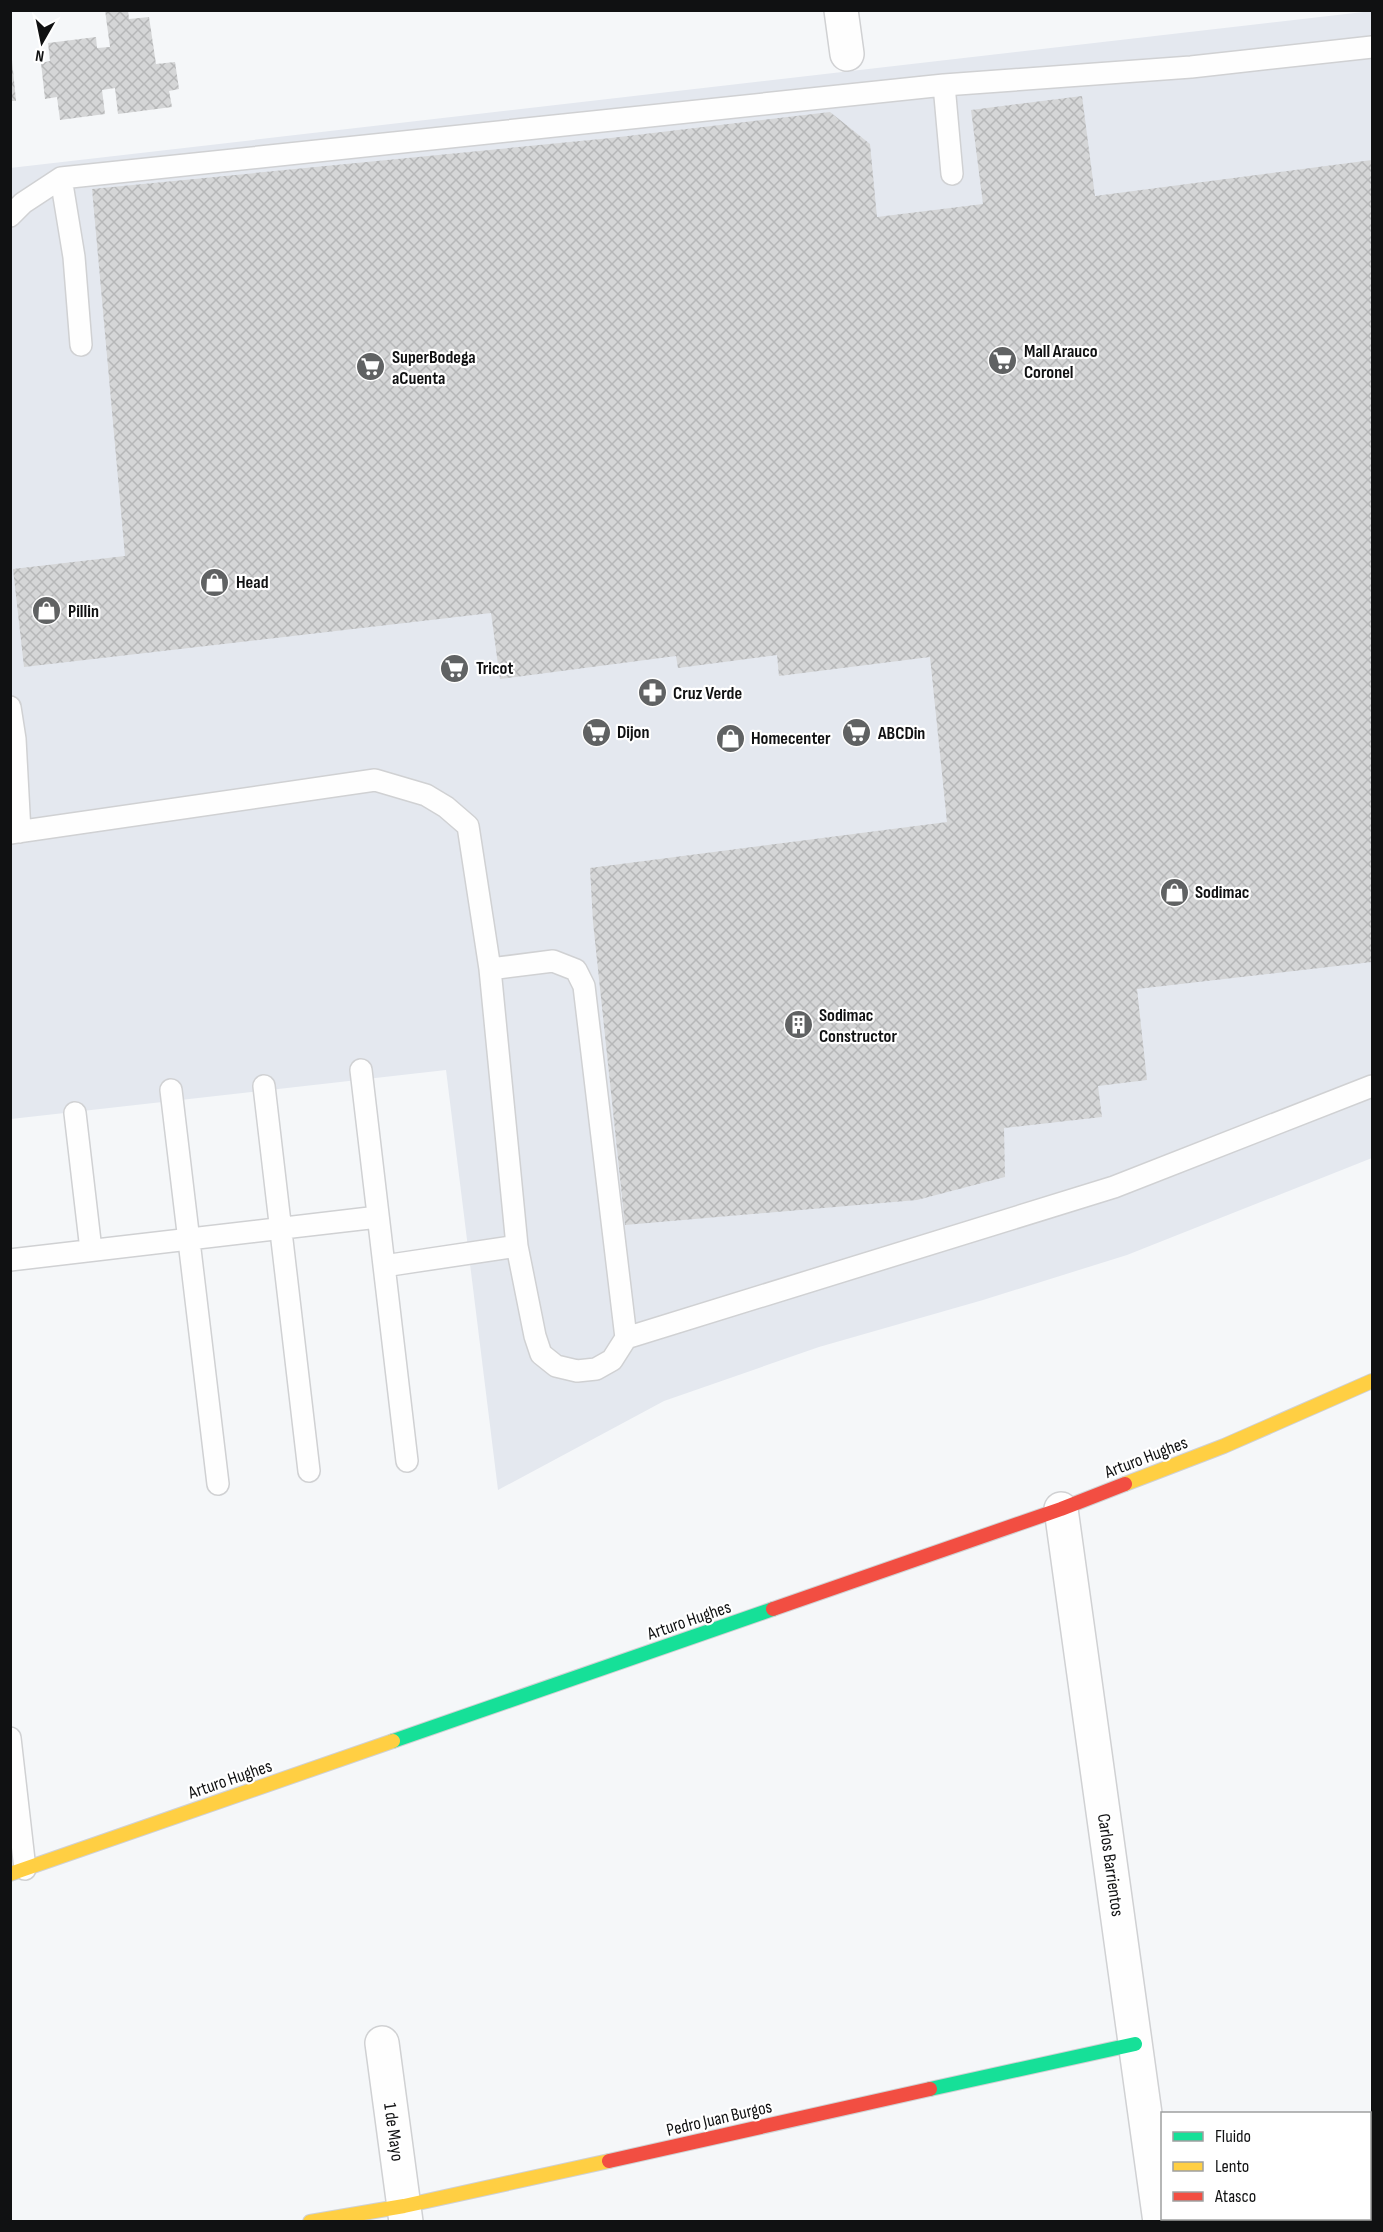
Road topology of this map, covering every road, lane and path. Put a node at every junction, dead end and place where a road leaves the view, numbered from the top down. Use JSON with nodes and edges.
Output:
{"nodes":[{"id":1,"x":841,"y":10,"type":"edge"},
{"id":2,"x":1372,"y":47,"type":"edge"},
{"id":3,"x":847,"y":54,"type":"dead end"},
{"id":4,"x":944,"y":85,"type":"junction"},
{"id":5,"x":952,"y":174,"type":"dead end"},
{"id":6,"x":61,"y":178,"type":"junction"},
{"id":7,"x":10,"y":216,"type":"edge"},
{"id":8,"x":81,"y":345,"type":"dead end"},
{"id":9,"x":10,"y":706,"type":"edge"},
{"id":10,"x":14,"y":834,"type":"edge"},
{"id":11,"x":490,"y":969,"type":"junction"},
{"id":12,"x":361,"y":1070,"type":"dead end"},
{"id":13,"x":264,"y":1086,"type":"dead end"},
{"id":14,"x":1372,"y":1086,"type":"edge"},
{"id":15,"x":171,"y":1090,"type":"dead end"},
{"id":16,"x":75,"y":1113,"type":"dead end"},
{"id":17,"x":378,"y":1217,"type":"junction"},
{"id":18,"x":280,"y":1228,"type":"junction"},
{"id":19,"x":189,"y":1239,"type":"junction"},
{"id":20,"x":517,"y":1246,"type":"junction"},
{"id":21,"x":91,"y":1250,"type":"junction"},
{"id":22,"x":10,"y":1260,"type":"edge"},
{"id":23,"x":384,"y":1266,"type":"junction"},
{"id":24,"x":626,"y":1338,"type":"junction"},
{"id":25,"x":1372,"y":1381,"type":"edge"},
{"id":26,"x":407,"y":1461,"type":"dead end"},
{"id":27,"x":309,"y":1471,"type":"dead end"},
{"id":28,"x":218,"y":1484,"type":"dead end"},
{"id":29,"x":1061,"y":1509,"type":"junction"},
{"id":30,"x":10,"y":1738,"type":"edge"},
{"id":31,"x":18,"y":1872,"type":"edge"},
{"id":32,"x":382,"y":2043,"type":"dead end"},
{"id":33,"x":1135,"y":2044,"type":"junction"},
{"id":34,"x":405,"y":2214,"type":"edge"},
{"id":35,"x":310,"y":2222,"type":"edge"},
{"id":36,"x":1160,"y":2222,"type":"edge"}],
"edges":[{"from":1,"to":3,"type":"street"},
{"from":2,"to":4,"type":"lane"},
{"from":4,"to":5,"type":"lane"},
{"from":4,"to":6,"type":"lane"},
{"from":6,"to":7,"type":"lane"},
{"from":6,"to":8,"type":"lane"},
{"from":9,"to":10,"type":"lane"},
{"from":10,"to":11,"type":"lane"},
{"from":11,"to":20,"type":"lane"},
{"from":11,"to":24,"type":"lane"},
{"from":12,"to":17,"type":"lane"},
{"from":13,"to":18,"type":"lane"},
{"from":14,"to":24,"type":"lane"},
{"from":15,"to":19,"type":"lane"},
{"from":16,"to":21,"type":"lane"},
{"from":17,"to":18,"type":"lane"},
{"from":17,"to":23,"type":"lane"},
{"from":18,"to":19,"type":"lane"},
{"from":18,"to":27,"type":"lane"},
{"from":19,"to":21,"type":"lane"},
{"from":19,"to":28,"type":"lane"},
{"from":20,"to":23,"type":"lane"},
{"from":20,"to":24,"type":"lane"},
{"from":21,"to":22,"type":"lane"},
{"from":23,"to":26,"type":"lane"},
{"from":25,"to":29,"type":"street","name":"Arturo Hughes"},
{"from":29,"to":31,"type":"street","name":"Arturo Hughes"},
{"from":29,"to":33,"type":"street","name":"Carlos Barrientos"},
{"from":30,"to":31,"type":"lane"},
{"from":32,"to":34,"type":"street","name":"1 de Mayo"},
{"from":33,"to":34,"type":"street","name":"Pedro Juan Burgos"},
{"from":33,"to":36,"type":"street","name":"Carlos Barrientos"},
{"from":34,"to":35,"type":"street","name":"Pedro Juan Burgos"}]}
